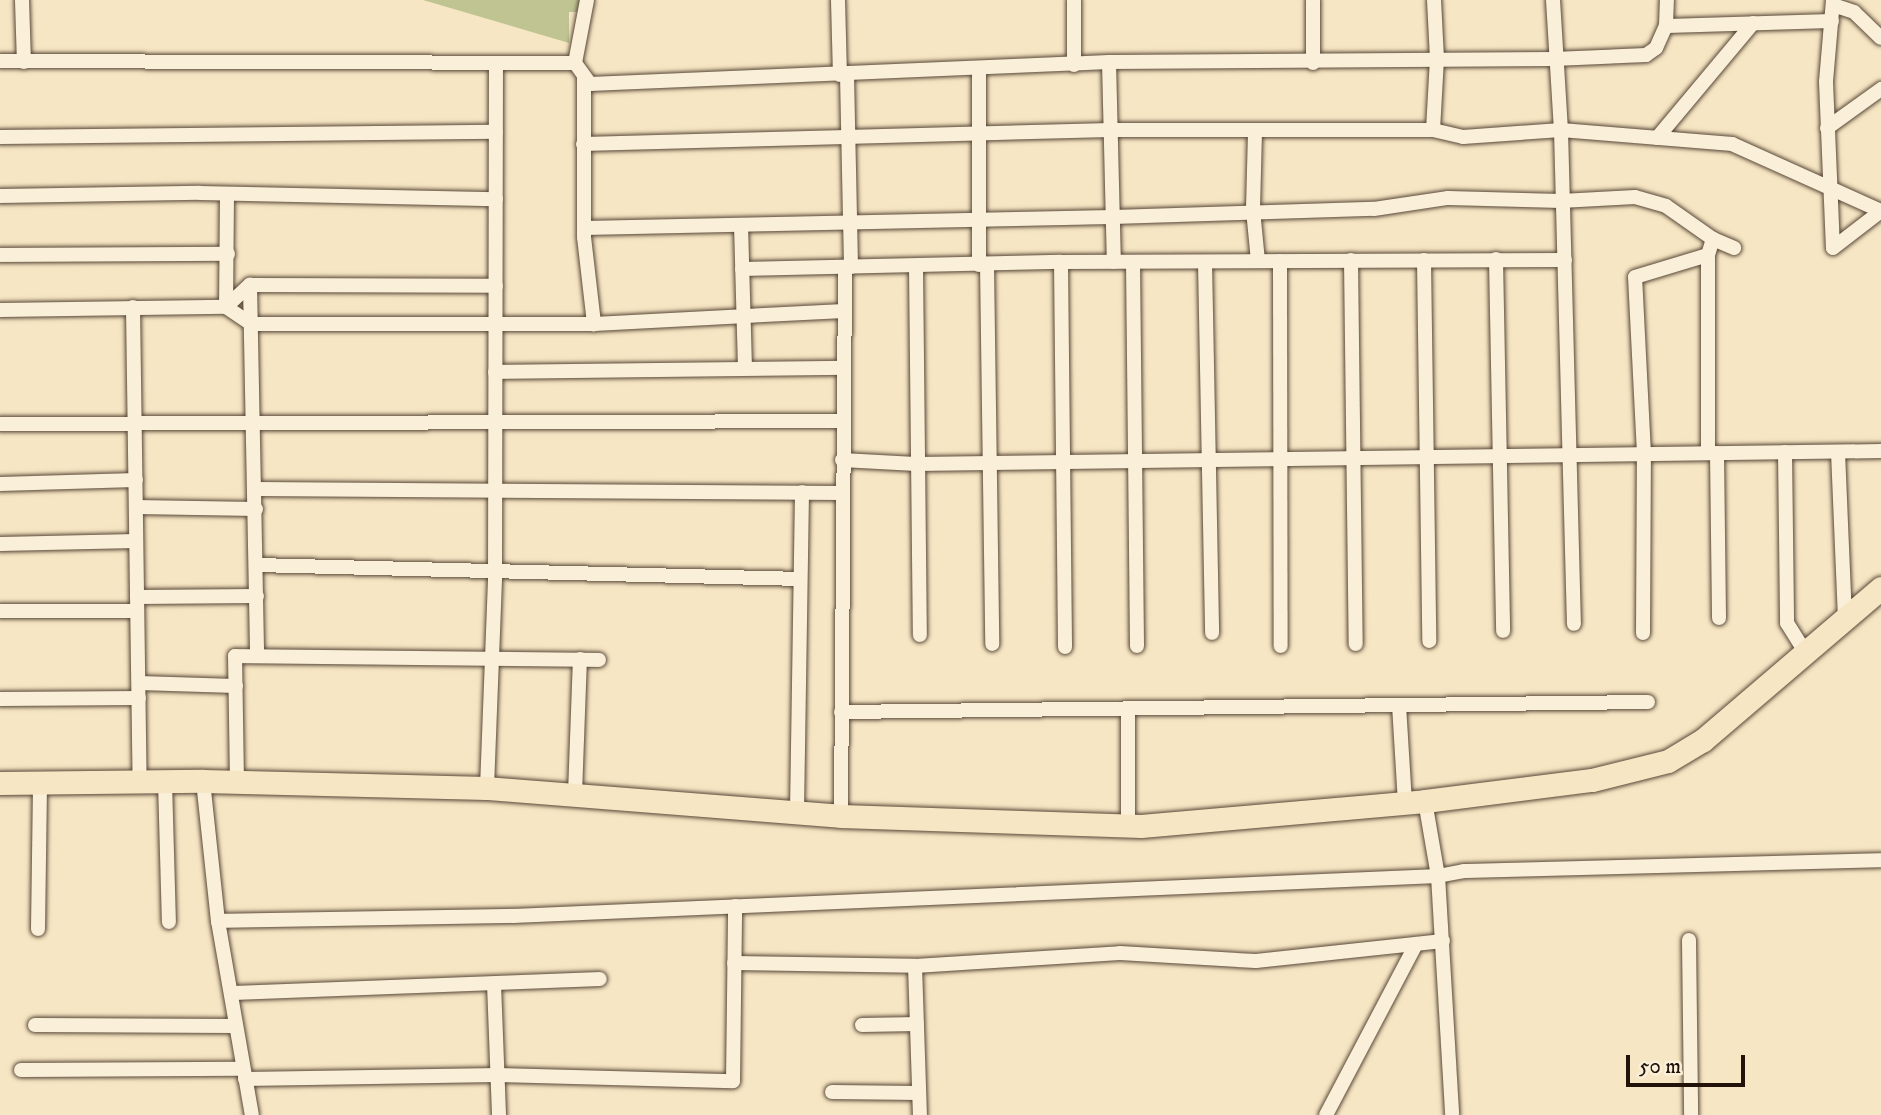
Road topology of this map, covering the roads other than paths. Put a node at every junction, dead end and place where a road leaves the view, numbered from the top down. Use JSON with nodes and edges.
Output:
{"nodes":[{"id":1,"x":22,"y":0,"type":"edge"},
{"id":2,"x":587,"y":0,"type":"edge"},
{"id":3,"x":838,"y":0,"type":"edge"},
{"id":4,"x":1074,"y":0,"type":"edge"},
{"id":5,"x":1313,"y":0,"type":"edge"},
{"id":6,"x":1434,"y":0,"type":"edge"},
{"id":7,"x":1553,"y":0,"type":"edge"},
{"id":8,"x":1667,"y":0,"type":"edge"},
{"id":9,"x":1833,"y":3,"type":"edge"},
{"id":10,"x":1832,"y":21,"type":"junction"},
{"id":11,"x":1753,"y":23,"type":"junction"},
{"id":12,"x":1666,"y":26,"type":"junction"},
{"id":13,"x":1881,"y":38,"type":"edge"},
{"id":14,"x":1437,"y":59,"type":"junction"},
{"id":15,"x":1554,"y":59,"type":"junction"},
{"id":16,"x":0,"y":61,"type":"edge"},
{"id":17,"x":24,"y":62,"type":"junction"},
{"id":18,"x":1109,"y":62,"type":"junction"},
{"id":19,"x":496,"y":63,"type":"junction"},
{"id":20,"x":575,"y":63,"type":"junction"},
{"id":21,"x":1313,"y":63,"type":"junction"},
{"id":22,"x":1074,"y":65,"type":"junction"},
{"id":23,"x":979,"y":71,"type":"junction"},
{"id":24,"x":843,"y":75,"type":"junction"},
{"id":25,"x":584,"y":78,"type":"junction"},
{"id":26,"x":1881,"y":89,"type":"edge"},
{"id":27,"x":1828,"y":128,"type":"junction"},
{"id":28,"x":1111,"y":130,"type":"junction"},
{"id":29,"x":1433,"y":130,"type":"junction"},
{"id":30,"x":1561,"y":130,"type":"junction"},
{"id":31,"x":496,"y":132,"type":"junction"},
{"id":32,"x":1255,"y":132,"type":"junction"},
{"id":33,"x":978,"y":135,"type":"junction"},
{"id":34,"x":0,"y":138,"type":"edge"},
{"id":35,"x":850,"y":138,"type":"junction"},
{"id":36,"x":1657,"y":138,"type":"junction"},
{"id":37,"x":583,"y":144,"type":"junction"},
{"id":38,"x":1829,"y":187,"type":"junction"},
{"id":39,"x":228,"y":195,"type":"junction"},
{"id":40,"x":0,"y":196,"type":"edge"},
{"id":41,"x":496,"y":199,"type":"junction"},
{"id":42,"x":1561,"y":201,"type":"junction"},
{"id":43,"x":1253,"y":210,"type":"junction"},
{"id":44,"x":1881,"y":211,"type":"edge"},
{"id":45,"x":1113,"y":217,"type":"junction"},
{"id":46,"x":979,"y":220,"type":"junction"},
{"id":47,"x":850,"y":223,"type":"junction"},
{"id":48,"x":741,"y":225,"type":"junction"},
{"id":49,"x":584,"y":228,"type":"junction"},
{"id":50,"x":1713,"y":239,"type":"junction"},
{"id":51,"x":1734,"y":248,"type":"dead end"},
{"id":52,"x":228,"y":254,"type":"junction"},
{"id":53,"x":0,"y":255,"type":"edge"},
{"id":54,"x":1708,"y":255,"type":"junction"},
{"id":55,"x":1496,"y":259,"type":"junction"},
{"id":56,"x":1351,"y":260,"type":"junction"},
{"id":57,"x":1424,"y":260,"type":"junction"},
{"id":58,"x":1565,"y":260,"type":"junction"},
{"id":59,"x":1258,"y":261,"type":"junction"},
{"id":60,"x":1280,"y":261,"type":"junction"},
{"id":61,"x":1061,"y":262,"type":"junction"},
{"id":62,"x":1114,"y":262,"type":"junction"},
{"id":63,"x":1133,"y":262,"type":"junction"},
{"id":64,"x":1205,"y":262,"type":"junction"},
{"id":65,"x":983,"y":265,"type":"junction"},
{"id":66,"x":916,"y":266,"type":"junction"},
{"id":67,"x":848,"y":267,"type":"junction"},
{"id":68,"x":742,"y":270,"type":"junction"},
{"id":69,"x":250,"y":285,"type":"junction"},
{"id":70,"x":496,"y":286,"type":"junction"},
{"id":71,"x":133,"y":307,"type":"junction"},
{"id":72,"x":226,"y":307,"type":"junction"},
{"id":73,"x":0,"y":310,"type":"edge"},
{"id":74,"x":844,"y":311,"type":"junction"},
{"id":75,"x":744,"y":316,"type":"junction"},
{"id":76,"x":251,"y":324,"type":"junction"},
{"id":77,"x":496,"y":324,"type":"junction"},
{"id":78,"x":594,"y":324,"type":"junction"},
{"id":79,"x":745,"y":368,"type":"junction"},
{"id":80,"x":842,"y":368,"type":"junction"},
{"id":81,"x":495,"y":372,"type":"junction"},
{"id":82,"x":842,"y":421,"type":"junction"},
{"id":83,"x":135,"y":422,"type":"junction"},
{"id":84,"x":254,"y":423,"type":"junction"},
{"id":85,"x":0,"y":424,"type":"edge"},
{"id":86,"x":496,"y":425,"type":"junction"},
{"id":87,"x":1881,"y":451,"type":"edge"},
{"id":88,"x":1785,"y":452,"type":"junction"},
{"id":89,"x":1838,"y":452,"type":"junction"},
{"id":90,"x":1712,"y":453,"type":"junction"},
{"id":91,"x":1644,"y":454,"type":"junction"},
{"id":92,"x":1571,"y":455,"type":"junction"},
{"id":93,"x":1501,"y":456,"type":"junction"},
{"id":94,"x":1425,"y":457,"type":"junction"},
{"id":95,"x":1353,"y":458,"type":"junction"},
{"id":96,"x":1281,"y":459,"type":"junction"},
{"id":97,"x":842,"y":460,"type":"junction"},
{"id":98,"x":1208,"y":460,"type":"junction"},
{"id":99,"x":1136,"y":461,"type":"junction"},
{"id":100,"x":1062,"y":462,"type":"junction"},
{"id":101,"x":989,"y":463,"type":"junction"},
{"id":102,"x":916,"y":464,"type":"junction"},
{"id":103,"x":136,"y":480,"type":"junction"},
{"id":104,"x":0,"y":484,"type":"edge"},
{"id":105,"x":255,"y":489,"type":"junction"},
{"id":106,"x":496,"y":490,"type":"junction"},
{"id":107,"x":802,"y":492,"type":"junction"},
{"id":108,"x":842,"y":493,"type":"junction"},
{"id":109,"x":136,"y":507,"type":"junction"},
{"id":110,"x":256,"y":509,"type":"junction"},
{"id":111,"x":136,"y":541,"type":"junction"},
{"id":112,"x":0,"y":544,"type":"edge"},
{"id":113,"x":256,"y":565,"type":"junction"},
{"id":114,"x":495,"y":575,"type":"junction"},
{"id":115,"x":800,"y":579,"type":"junction"},
{"id":116,"x":257,"y":596,"type":"junction"},
{"id":117,"x":1878,"y":597,"type":"edge"},
{"id":118,"x":137,"y":604,"type":"junction"},
{"id":119,"x":0,"y":611,"type":"edge"},
{"id":120,"x":1845,"y":617,"type":"junction"},
{"id":121,"x":1718,"y":618,"type":"dead end"},
{"id":122,"x":1574,"y":624,"type":"dead end"},
{"id":123,"x":1503,"y":631,"type":"dead end"},
{"id":124,"x":1212,"y":633,"type":"dead end"},
{"id":125,"x":1643,"y":633,"type":"dead end"},
{"id":126,"x":920,"y":635,"type":"dead end"},
{"id":127,"x":1429,"y":641,"type":"dead end"},
{"id":128,"x":992,"y":643,"type":"dead end"},
{"id":129,"x":1356,"y":644,"type":"dead end"},
{"id":130,"x":1137,"y":646,"type":"dead end"},
{"id":131,"x":1281,"y":646,"type":"dead end"},
{"id":132,"x":1065,"y":647,"type":"dead end"},
{"id":133,"x":1805,"y":652,"type":"junction"},
{"id":134,"x":257,"y":656,"type":"junction"},
{"id":135,"x":492,"y":656,"type":"junction"},
{"id":136,"x":580,"y":659,"type":"junction"},
{"id":137,"x":599,"y":660,"type":"dead end"},
{"id":138,"x":236,"y":686,"type":"junction"},
{"id":139,"x":139,"y":691,"type":"junction"},
{"id":140,"x":0,"y":699,"type":"edge"},
{"id":141,"x":1648,"y":702,"type":"dead end"},
{"id":142,"x":1399,"y":705,"type":"junction"},
{"id":143,"x":1128,"y":708,"type":"junction"},
{"id":144,"x":841,"y":712,"type":"junction"},
{"id":145,"x":203,"y":781,"type":"junction"},
{"id":146,"x":141,"y":782,"type":"junction"},
{"id":147,"x":165,"y":782,"type":"junction"},
{"id":148,"x":237,"y":782,"type":"junction"},
{"id":149,"x":0,"y":783,"type":"edge"},
{"id":150,"x":40,"y":783,"type":"junction"},
{"id":151,"x":487,"y":788,"type":"junction"},
{"id":152,"x":575,"y":794,"type":"junction"},
{"id":153,"x":1415,"y":802,"type":"junction"},
{"id":154,"x":797,"y":811,"type":"junction"},
{"id":155,"x":841,"y":816,"type":"junction"},
{"id":156,"x":1128,"y":825,"type":"junction"},
{"id":157,"x":1881,"y":860,"type":"edge"},
{"id":158,"x":1438,"y":876,"type":"junction"},
{"id":159,"x":735,"y":906,"type":"junction"},
{"id":160,"x":218,"y":921,"type":"junction"},
{"id":161,"x":169,"y":922,"type":"dead end"},
{"id":162,"x":38,"y":929,"type":"dead end"},
{"id":163,"x":1689,"y":940,"type":"dead end"},
{"id":164,"x":1443,"y":941,"type":"junction"},
{"id":165,"x":1416,"y":944,"type":"junction"},
{"id":166,"x":734,"y":963,"type":"junction"},
{"id":167,"x":915,"y":966,"type":"junction"},
{"id":168,"x":600,"y":979,"type":"dead end"},
{"id":169,"x":494,"y":984,"type":"junction"},
{"id":170,"x":234,"y":993,"type":"junction"},
{"id":171,"x":862,"y":1024,"type":"dead end"},
{"id":172,"x":917,"y":1024,"type":"junction"},
{"id":173,"x":35,"y":1025,"type":"dead end"},
{"id":174,"x":235,"y":1027,"type":"junction"},
{"id":175,"x":21,"y":1070,"type":"dead end"},
{"id":176,"x":244,"y":1074,"type":"junction"},
{"id":177,"x":498,"y":1074,"type":"junction"},
{"id":178,"x":832,"y":1092,"type":"dead end"},
{"id":179,"x":919,"y":1093,"type":"junction"},
{"id":180,"x":252,"y":1115,"type":"edge"},
{"id":181,"x":499,"y":1115,"type":"edge"},
{"id":182,"x":920,"y":1115,"type":"edge"},
{"id":183,"x":1326,"y":1115,"type":"edge"},
{"id":184,"x":1452,"y":1115,"type":"edge"},
{"id":185,"x":1690,"y":1115,"type":"edge"}],
"edges":[{"from":1,"to":17,"type":"street"},
{"from":2,"to":20,"type":"street"},
{"from":3,"to":24,"type":"street"},
{"from":4,"to":22,"type":"street"},
{"from":5,"to":21,"type":"street"},
{"from":6,"to":14,"type":"street"},
{"from":7,"to":15,"type":"street"},
{"from":8,"to":12,"type":"street"},
{"from":9,"to":10,"type":"street"},
{"from":9,"to":13,"type":"street"},
{"from":10,"to":11,"type":"street"},
{"from":10,"to":27,"type":"street"},
{"from":11,"to":12,"type":"street"},
{"from":11,"to":36,"type":"street"},
{"from":12,"to":15,"type":"street"},
{"from":14,"to":15,"type":"street"},
{"from":14,"to":21,"type":"street"},
{"from":14,"to":29,"type":"street"},
{"from":15,"to":30,"type":"street"},
{"from":16,"to":17,"type":"street"},
{"from":17,"to":19,"type":"street"},
{"from":18,"to":21,"type":"street"},
{"from":18,"to":22,"type":"street"},
{"from":18,"to":28,"type":"street"},
{"from":19,"to":20,"type":"street"},
{"from":19,"to":31,"type":"street"},
{"from":20,"to":25,"type":"street"},
{"from":22,"to":23,"type":"street"},
{"from":23,"to":24,"type":"street"},
{"from":23,"to":33,"type":"street"},
{"from":24,"to":25,"type":"street"},
{"from":24,"to":35,"type":"street"},
{"from":25,"to":37,"type":"street"},
{"from":26,"to":27,"type":"street"},
{"from":27,"to":38,"type":"street"},
{"from":28,"to":32,"type":"street"},
{"from":28,"to":33,"type":"street"},
{"from":28,"to":45,"type":"street"},
{"from":29,"to":30,"type":"street"},
{"from":29,"to":32,"type":"street"},
{"from":30,"to":36,"type":"street"},
{"from":30,"to":42,"type":"street"},
{"from":31,"to":34,"type":"street"},
{"from":31,"to":41,"type":"street"},
{"from":32,"to":43,"type":"street"},
{"from":33,"to":35,"type":"street"},
{"from":33,"to":46,"type":"street"},
{"from":35,"to":37,"type":"street"},
{"from":35,"to":47,"type":"street"},
{"from":36,"to":38,"type":"street"},
{"from":37,"to":49,"type":"street"},
{"from":38,"to":44,"type":"street"},
{"from":38,"to":44,"type":"street"},
{"from":39,"to":40,"type":"street"},
{"from":39,"to":41,"type":"street"},
{"from":39,"to":52,"type":"street"},
{"from":41,"to":70,"type":"street"},
{"from":42,"to":43,"type":"street"},
{"from":42,"to":50,"type":"street"},
{"from":42,"to":58,"type":"street"},
{"from":43,"to":45,"type":"street"},
{"from":43,"to":59,"type":"street"},
{"from":45,"to":46,"type":"street"},
{"from":45,"to":62,"type":"street"},
{"from":46,"to":47,"type":"street"},
{"from":46,"to":65,"type":"street"},
{"from":47,"to":48,"type":"street"},
{"from":47,"to":67,"type":"street"},
{"from":48,"to":49,"type":"street"},
{"from":48,"to":68,"type":"street"},
{"from":49,"to":78,"type":"street"},
{"from":50,"to":51,"type":"street"},
{"from":50,"to":54,"type":"street"},
{"from":52,"to":53,"type":"street"},
{"from":52,"to":72,"type":"street"},
{"from":54,"to":90,"type":"street"},
{"from":54,"to":91,"type":"street"},
{"from":55,"to":57,"type":"street"},
{"from":55,"to":58,"type":"street"},
{"from":55,"to":93,"type":"street"},
{"from":56,"to":57,"type":"street"},
{"from":56,"to":60,"type":"street"},
{"from":56,"to":95,"type":"street"},
{"from":57,"to":94,"type":"street"},
{"from":58,"to":92,"type":"street"},
{"from":59,"to":60,"type":"street"},
{"from":59,"to":64,"type":"street"},
{"from":60,"to":96,"type":"street"},
{"from":61,"to":62,"type":"street"},
{"from":61,"to":65,"type":"street"},
{"from":61,"to":100,"type":"street"},
{"from":62,"to":63,"type":"street"},
{"from":63,"to":64,"type":"street"},
{"from":63,"to":99,"type":"street"},
{"from":64,"to":98,"type":"street"},
{"from":65,"to":66,"type":"street"},
{"from":65,"to":101,"type":"street"},
{"from":66,"to":67,"type":"street"},
{"from":66,"to":102,"type":"street"},
{"from":67,"to":68,"type":"street"},
{"from":67,"to":74,"type":"street"},
{"from":68,"to":75,"type":"street"},
{"from":69,"to":70,"type":"street"},
{"from":69,"to":72,"type":"street"},
{"from":69,"to":76,"type":"street"},
{"from":70,"to":77,"type":"street"},
{"from":71,"to":72,"type":"street"},
{"from":71,"to":73,"type":"street"},
{"from":71,"to":83,"type":"street"},
{"from":72,"to":76,"type":"street"},
{"from":74,"to":75,"type":"street"},
{"from":74,"to":80,"type":"street"},
{"from":75,"to":78,"type":"street"},
{"from":75,"to":79,"type":"street"},
{"from":76,"to":77,"type":"street"},
{"from":76,"to":84,"type":"street"},
{"from":77,"to":78,"type":"street"},
{"from":77,"to":81,"type":"street"},
{"from":79,"to":80,"type":"street"},
{"from":79,"to":81,"type":"street"},
{"from":80,"to":82,"type":"street"},
{"from":81,"to":86,"type":"street"},
{"from":82,"to":86,"type":"street"},
{"from":82,"to":97,"type":"street"},
{"from":83,"to":84,"type":"street"},
{"from":83,"to":85,"type":"street"},
{"from":83,"to":103,"type":"street"},
{"from":84,"to":86,"type":"street"},
{"from":84,"to":105,"type":"street"},
{"from":86,"to":106,"type":"street"},
{"from":87,"to":89,"type":"street"},
{"from":88,"to":89,"type":"street"},
{"from":88,"to":90,"type":"street"},
{"from":88,"to":133,"type":"street"},
{"from":89,"to":120,"type":"street"},
{"from":90,"to":91,"type":"street"},
{"from":90,"to":121,"type":"street"},
{"from":91,"to":92,"type":"street"},
{"from":91,"to":125,"type":"street"},
{"from":92,"to":93,"type":"street"},
{"from":92,"to":122,"type":"street"},
{"from":93,"to":94,"type":"street"},
{"from":93,"to":123,"type":"street"},
{"from":94,"to":95,"type":"street"},
{"from":94,"to":127,"type":"street"},
{"from":95,"to":96,"type":"street"},
{"from":95,"to":129,"type":"street"},
{"from":96,"to":98,"type":"street"},
{"from":96,"to":131,"type":"street"},
{"from":97,"to":102,"type":"street"},
{"from":97,"to":108,"type":"street"},
{"from":98,"to":99,"type":"street"},
{"from":98,"to":124,"type":"street"},
{"from":99,"to":100,"type":"street"},
{"from":99,"to":130,"type":"street"},
{"from":100,"to":101,"type":"street"},
{"from":100,"to":132,"type":"street"},
{"from":101,"to":102,"type":"street"},
{"from":101,"to":128,"type":"street"},
{"from":102,"to":126,"type":"street"},
{"from":103,"to":104,"type":"street"},
{"from":103,"to":109,"type":"street"},
{"from":105,"to":106,"type":"street"},
{"from":105,"to":110,"type":"street"},
{"from":106,"to":107,"type":"street"},
{"from":106,"to":114,"type":"street"},
{"from":107,"to":108,"type":"street"},
{"from":107,"to":115,"type":"street"},
{"from":108,"to":144,"type":"street"},
{"from":109,"to":110,"type":"street"},
{"from":109,"to":111,"type":"street"},
{"from":110,"to":113,"type":"street"},
{"from":111,"to":112,"type":"street"},
{"from":111,"to":118,"type":"street"},
{"from":113,"to":114,"type":"street"},
{"from":113,"to":116,"type":"street"},
{"from":114,"to":115,"type":"street"},
{"from":114,"to":135,"type":"street"},
{"from":115,"to":154,"type":"street"},
{"from":116,"to":118,"type":"street"},
{"from":116,"to":134,"type":"street"},
{"from":117,"to":120,"type":"main road"},
{"from":118,"to":119,"type":"street"},
{"from":118,"to":139,"type":"street"},
{"from":120,"to":133,"type":"main road"},
{"from":133,"to":153,"type":"main road"},
{"from":134,"to":135,"type":"street"},
{"from":134,"to":138,"type":"street"},
{"from":135,"to":136,"type":"street"},
{"from":135,"to":151,"type":"street"},
{"from":136,"to":137,"type":"street"},
{"from":136,"to":152,"type":"street"},
{"from":138,"to":139,"type":"street"},
{"from":138,"to":148,"type":"street"},
{"from":139,"to":140,"type":"street"},
{"from":139,"to":146,"type":"street"},
{"from":141,"to":142,"type":"street"},
{"from":142,"to":143,"type":"street"},
{"from":142,"to":153,"type":"street"},
{"from":143,"to":144,"type":"street"},
{"from":143,"to":156,"type":"street"},
{"from":144,"to":155,"type":"street"},
{"from":145,"to":147,"type":"main road"},
{"from":145,"to":148,"type":"main road"},
{"from":145,"to":160,"type":"street"},
{"from":146,"to":147,"type":"main road"},
{"from":146,"to":150,"type":"main road"},
{"from":147,"to":161,"type":"street"},
{"from":148,"to":151,"type":"main road"},
{"from":149,"to":150,"type":"main road"},
{"from":150,"to":162,"type":"street"},
{"from":151,"to":152,"type":"main road"},
{"from":152,"to":154,"type":"main road"},
{"from":153,"to":156,"type":"main road"},
{"from":153,"to":158,"type":"street"},
{"from":154,"to":155,"type":"main road"},
{"from":155,"to":156,"type":"main road"},
{"from":157,"to":158,"type":"street"},
{"from":158,"to":159,"type":"street"},
{"from":158,"to":164,"type":"street"},
{"from":159,"to":160,"type":"street"},
{"from":159,"to":166,"type":"street"},
{"from":160,"to":170,"type":"street"},
{"from":163,"to":185,"type":"street"},
{"from":164,"to":165,"type":"street"},
{"from":164,"to":184,"type":"street"},
{"from":165,"to":167,"type":"street"},
{"from":165,"to":183,"type":"street"},
{"from":166,"to":167,"type":"street"},
{"from":166,"to":177,"type":"street"},
{"from":167,"to":172,"type":"street"},
{"from":168,"to":169,"type":"street"},
{"from":169,"to":170,"type":"street"},
{"from":169,"to":177,"type":"street"},
{"from":170,"to":174,"type":"street"},
{"from":171,"to":172,"type":"street"},
{"from":172,"to":179,"type":"street"},
{"from":173,"to":174,"type":"street"},
{"from":174,"to":176,"type":"street"},
{"from":175,"to":176,"type":"street"},
{"from":176,"to":177,"type":"street"},
{"from":176,"to":180,"type":"street"},
{"from":177,"to":181,"type":"street"},
{"from":178,"to":179,"type":"street"},
{"from":179,"to":182,"type":"street"}]}
